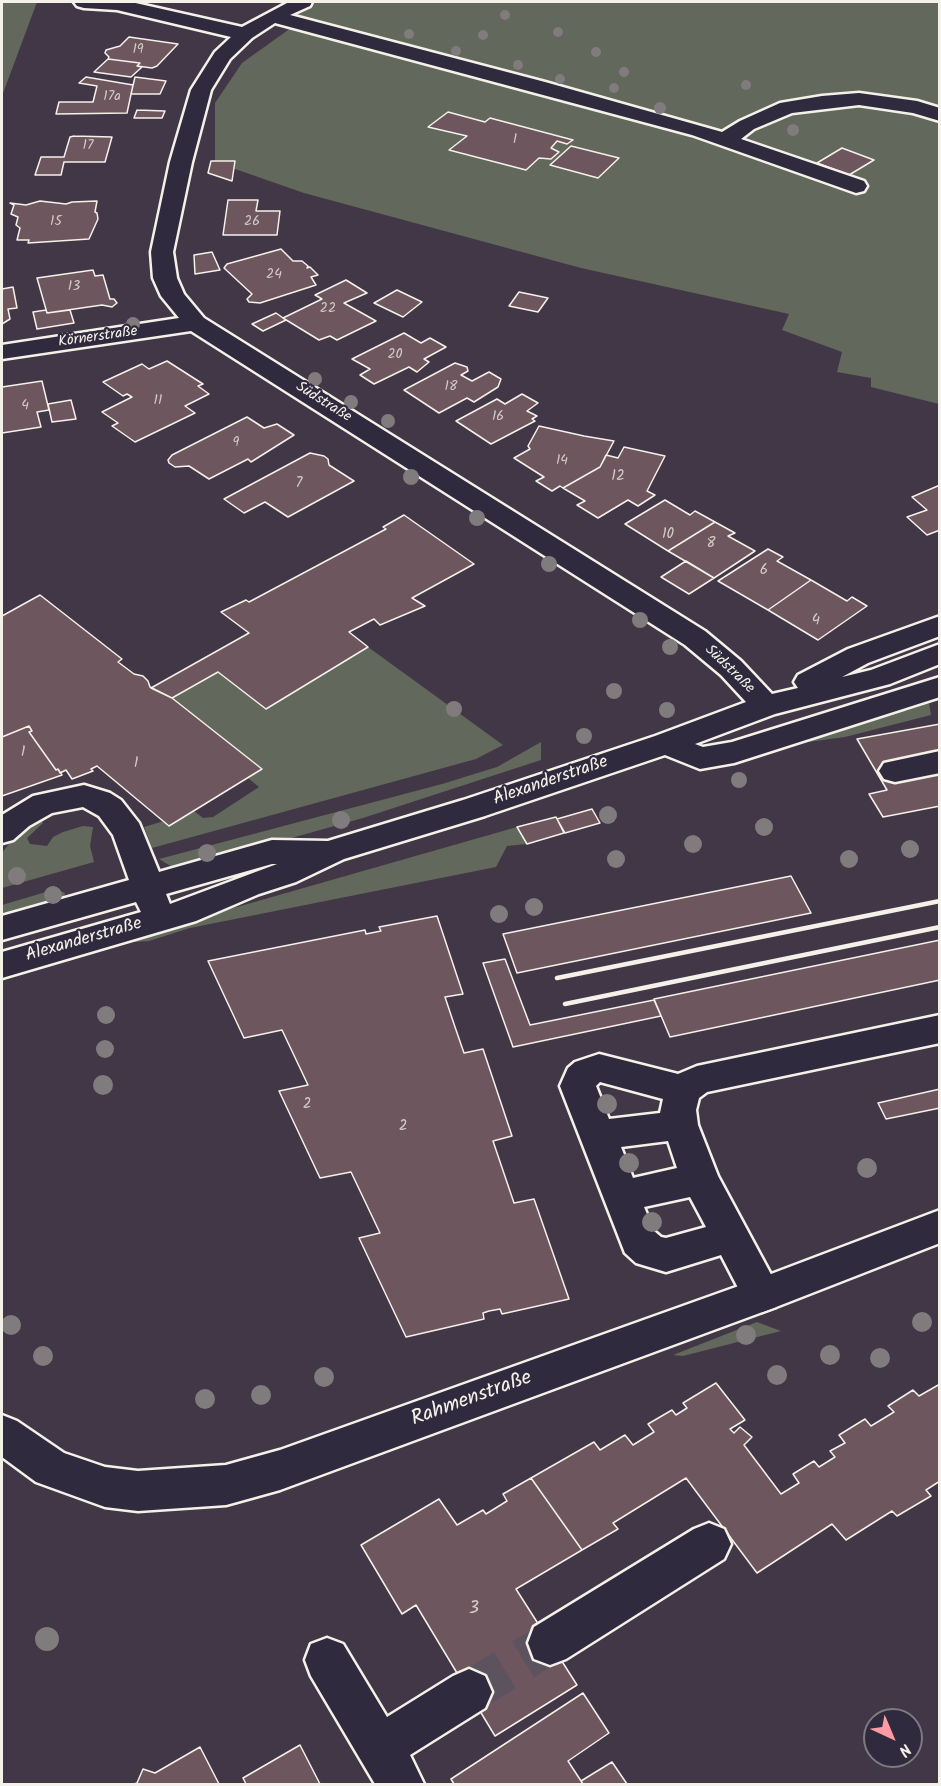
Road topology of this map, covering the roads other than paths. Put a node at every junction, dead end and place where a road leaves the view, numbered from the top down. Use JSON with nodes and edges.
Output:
{"nodes":[{"id":1,"x":84,"y":2,"type":"edge"},
{"id":2,"x":298,"y":4,"type":"edge"},
{"id":3,"x":273,"y":9,"type":"edge"},
{"id":4,"x":244,"y":34,"type":"junction"},
{"id":5,"x":939,"y":116,"type":"edge"},
{"id":6,"x":724,"y":140,"type":"junction"},
{"id":7,"x":856,"y":186,"type":"dead end"},
{"id":8,"x":195,"y":323,"type":"junction"},
{"id":9,"x":2,"y":352,"type":"edge"},
{"id":10,"x":939,"y":625,"type":"edge"},
{"id":11,"x":939,"y":653,"type":"edge"},
{"id":12,"x":939,"y":687,"type":"edge"},
{"id":13,"x":766,"y":706,"type":"junction"},
{"id":14,"x":666,"y":743,"type":"junction"},
{"id":15,"x":939,"y":762,"type":"edge"},
{"id":16,"x":895,"y":771,"type":"dead end"},
{"id":17,"x":2,"y":832,"type":"edge"},
{"id":18,"x":333,"y":851,"type":"junction"},
{"id":19,"x":149,"y":887,"type":"junction"},
{"id":20,"x":159,"y":919,"type":"junction"},
{"id":21,"x":2,"y":928,"type":"edge"},
{"id":22,"x":2,"y":965,"type":"edge"},
{"id":23,"x":939,"y":1029,"type":"edge"},
{"id":24,"x":682,"y":1108,"type":"junction"},
{"id":25,"x":599,"y":1135,"type":"junction"},
{"id":26,"x":700,"y":1179,"type":"junction"},
{"id":27,"x":621,"y":1196,"type":"junction"},
{"id":28,"x":939,"y":1227,"type":"edge"},
{"id":29,"x":730,"y":1236,"type":"junction"},
{"id":30,"x":762,"y":1295,"type":"junction"},
{"id":31,"x":2,"y":1434,"type":"edge"},
{"id":32,"x":710,"y":1544,"type":"dead end"},
{"id":33,"x":550,"y":1642,"type":"tunnel mouth"},
{"id":34,"x":327,"y":1660,"type":"dead end"},
{"id":35,"x":469,"y":1692,"type":"tunnel mouth"},
{"id":36,"x":391,"y":1766,"type":"edge"}],
"edges":[{"from":1,"to":4,"type":"street"},
{"from":2,"to":3,"type":"street","name":"Südstraße"},
{"from":3,"to":4,"type":"street","name":"Südstraße"},
{"from":3,"to":6,"type":"street"},
{"from":4,"to":8,"type":"street","name":"Südstraße"},
{"from":5,"to":6,"type":"street"},
{"from":6,"to":7,"type":"street"},
{"from":8,"to":9,"type":"street","name":"Körnerstraße"},
{"from":8,"to":13,"type":"street","name":"Südstraße"},
{"from":10,"to":13,"type":"street","name":"Alexanderstraße"},
{"from":11,"to":13,"type":"street","name":"Alexanderstraße"},
{"from":12,"to":14,"type":"street"},
{"from":13,"to":14,"type":"street","name":"Alexanderstraße"},
{"from":14,"to":18,"type":"street","name":"Alexanderstraße"},
{"from":15,"to":16,"type":"street"},
{"from":17,"to":19,"type":"street"},
{"from":18,"to":19,"type":"street","name":"Alexanderstraße"},
{"from":18,"to":20,"type":"street","name":"Alexanderstraße"},
{"from":19,"to":20,"type":"street"},
{"from":19,"to":21,"type":"street","name":"Alexanderstraße"},
{"from":20,"to":22,"type":"street","name":"Alexanderstraße"},
{"from":23,"to":24,"type":"street"},
{"from":24,"to":25,"type":"street"},
{"from":24,"to":25,"type":"street"},
{"from":24,"to":26,"type":"street"},
{"from":25,"to":27,"type":"street"},
{"from":26,"to":27,"type":"street"},
{"from":26,"to":29,"type":"street"},
{"from":27,"to":29,"type":"street"},
{"from":28,"to":30,"type":"street","name":"Rahmenstraße"},
{"from":29,"to":30,"type":"street"},
{"from":30,"to":31,"type":"street","name":"Rahmenstraße"},
{"from":32,"to":33,"type":"street"},
{"from":34,"to":36,"type":"street"},
{"from":35,"to":36,"type":"street"}]}
